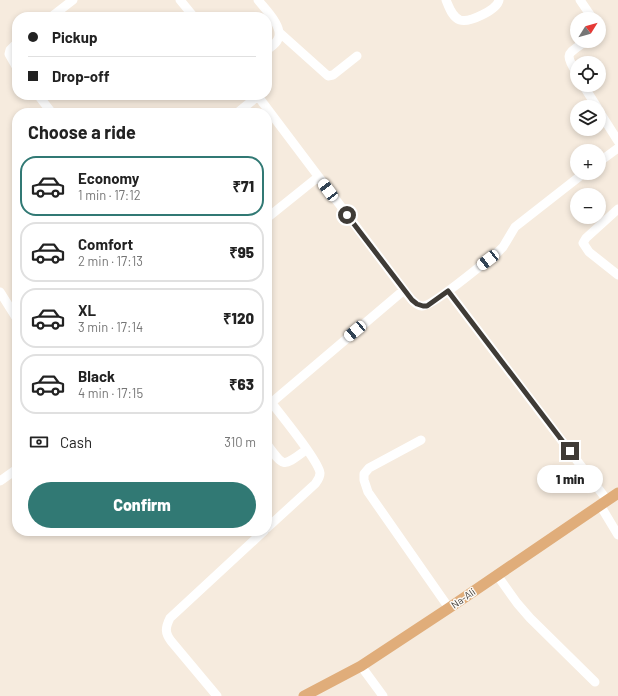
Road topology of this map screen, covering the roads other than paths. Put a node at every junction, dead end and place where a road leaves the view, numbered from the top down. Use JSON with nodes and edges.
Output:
{"nodes":[{"id":1,"x":73,"y":0,"type":"edge"},
{"id":2,"x":180,"y":0,"type":"edge"},
{"id":3,"x":258,"y":0,"type":"edge"},
{"id":4,"x":446,"y":0,"type":"edge"},
{"id":5,"x":500,"y":0,"type":"edge"},
{"id":6,"x":580,"y":0,"type":"edge"},
{"id":7,"x":57,"y":12,"type":"edge"},
{"id":8,"x":190,"y":12,"type":"edge"},
{"id":9,"x":267,"y":12,"type":"edge"},
{"id":10,"x":588,"y":12,"type":"edge"},
{"id":11,"x":272,"y":18,"type":"edge"},
{"id":12,"x":280,"y":33,"type":"junction"},
{"id":13,"x":272,"y":45,"type":"edge"},
{"id":14,"x":12,"y":48,"type":"edge"},
{"id":15,"x":577,"y":48,"type":"edge"},
{"id":16,"x":357,"y":56,"type":"dead end"},
{"id":17,"x":12,"y":60,"type":"edge"},
{"id":18,"x":570,"y":62,"type":"edge"},
{"id":19,"x":42,"y":100,"type":"edge"},
{"id":20,"x":252,"y":100,"type":"edge"},
{"id":21,"x":48,"y":108,"type":"edge"},
{"id":22,"x":243,"y":108,"type":"edge"},
{"id":23,"x":272,"y":114,"type":"edge"},
{"id":24,"x":606,"y":122,"type":"edge"},
{"id":25,"x":618,"y":141,"type":"edge"},
{"id":26,"x":618,"y":148,"type":"edge"},
{"id":27,"x":606,"y":157,"type":"edge"},
{"id":28,"x":318,"y":177,"type":"junction"},
{"id":29,"x":575,"y":180,"type":"edge"},
{"id":30,"x":618,"y":209,"type":"edge"},
{"id":31,"x":272,"y":214,"type":"edge"},
{"id":32,"x":618,"y":276,"type":"edge"},
{"id":33,"x":404,"y":290,"type":"junction"},
{"id":34,"x":448,"y":291,"type":"junction"},
{"id":35,"x":0,"y":292,"type":"edge"},
{"id":36,"x":12,"y":310,"type":"edge"},
{"id":37,"x":272,"y":398,"type":"edge"},
{"id":38,"x":272,"y":404,"type":"edge"},
{"id":39,"x":421,"y":440,"type":"dead end"},
{"id":40,"x":306,"y":450,"type":"junction"},
{"id":41,"x":272,"y":451,"type":"edge"},
{"id":42,"x":12,"y":473,"type":"edge"},
{"id":43,"x":0,"y":481,"type":"edge"},
{"id":44,"x":618,"y":493,"type":"edge"},
{"id":45,"x":604,"y":503,"type":"junction"},
{"id":46,"x":272,"y":523,"type":"edge"},
{"id":47,"x":618,"y":535,"type":"edge"},
{"id":48,"x":259,"y":536,"type":"edge"},
{"id":49,"x":497,"y":575,"type":"junction"},
{"id":50,"x":450,"y":608,"type":"junction"},
{"id":51,"x":361,"y":666,"type":"junction"},
{"id":52,"x":595,"y":682,"type":"dead end"},
{"id":53,"x":218,"y":696,"type":"edge"},
{"id":54,"x":304,"y":696,"type":"edge"},
{"id":55,"x":383,"y":696,"type":"edge"}],
"edges":[{"from":1,"to":7,"type":"street"},
{"from":2,"to":8,"type":"street"},
{"from":3,"to":9,"type":"street"},
{"from":4,"to":5,"type":"street"},
{"from":6,"to":10,"type":"street"},
{"from":11,"to":12,"type":"street"},
{"from":12,"to":13,"type":"street"},
{"from":12,"to":16,"type":"street"},
{"from":14,"to":17,"type":"street"},
{"from":15,"to":18,"type":"street"},
{"from":19,"to":21,"type":"street"},
{"from":20,"to":22,"type":"street"},
{"from":23,"to":28,"type":"street"},
{"from":24,"to":25,"type":"street"},
{"from":26,"to":27,"type":"street"},
{"from":28,"to":31,"type":"street"},
{"from":28,"to":33,"type":"street"},
{"from":29,"to":34,"type":"street"},
{"from":30,"to":32,"type":"street"},
{"from":33,"to":34,"type":"street"},
{"from":33,"to":37,"type":"street"},
{"from":34,"to":45,"type":"street"},
{"from":35,"to":36,"type":"street"},
{"from":38,"to":40,"type":"street"},
{"from":39,"to":50,"type":"street"},
{"from":40,"to":41,"type":"street"},
{"from":40,"to":46,"type":"street"},
{"from":42,"to":43,"type":"street"},
{"from":44,"to":45,"type":"main road","name":"Na-Ali"},
{"from":45,"to":47,"type":"street"},
{"from":45,"to":49,"type":"main road","name":"Na-Ali"},
{"from":48,"to":53,"type":"street"},
{"from":49,"to":50,"type":"main road","name":"Na-Ali"},
{"from":49,"to":52,"type":"street"},
{"from":50,"to":51,"type":"main road","name":"Na-Ali"},
{"from":51,"to":54,"type":"main road","name":"Na-Ali"},
{"from":51,"to":55,"type":"street"}]}
